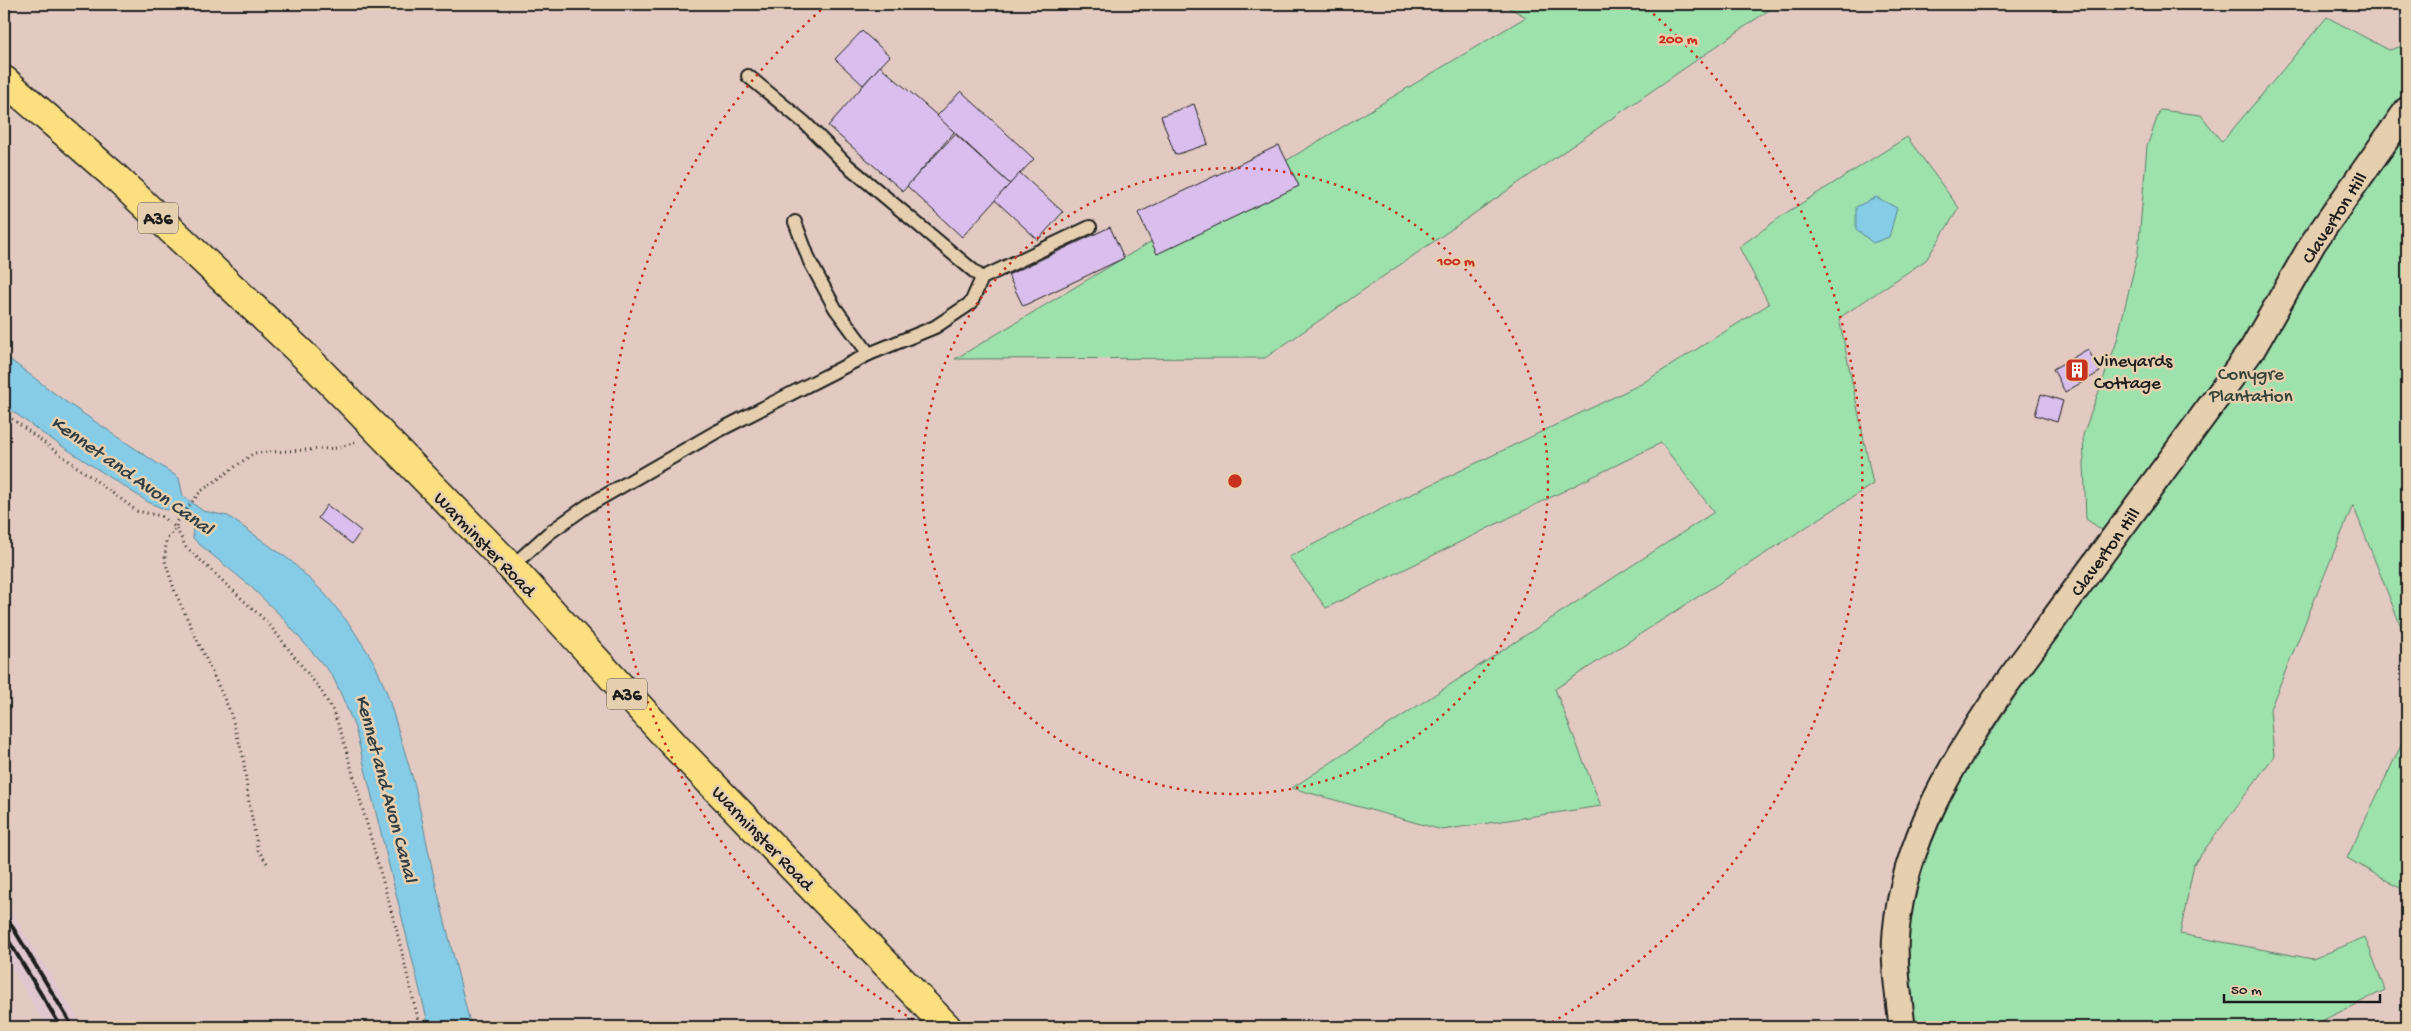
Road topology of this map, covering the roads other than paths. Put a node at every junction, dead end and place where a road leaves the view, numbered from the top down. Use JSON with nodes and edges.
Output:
{"nodes":[{"id":1,"x":748,"y":76,"type":"dead end"},
{"id":2,"x":4,"y":80,"type":"edge"},
{"id":3,"x":2407,"y":110,"type":"edge"},
{"id":4,"x":795,"y":222,"type":"dead end"},
{"id":5,"x":1090,"y":227,"type":"dead end"},
{"id":6,"x":982,"y":278,"type":"junction"},
{"id":7,"x":869,"y":354,"type":"junction"},
{"id":8,"x":511,"y":567,"type":"junction"},
{"id":9,"x":947,"y":1027,"type":"edge"},
{"id":10,"x":1902,"y":1027,"type":"edge"}],
"edges":[{"from":1,"to":6,"type":"lane"},
{"from":2,"to":8,"type":"highway","name":"Warminster Road","number":"A36"},
{"from":3,"to":10,"type":"street","name":"Claverton Hill"},
{"from":4,"to":7,"type":"lane"},
{"from":5,"to":6,"type":"lane"},
{"from":6,"to":7,"type":"lane"},
{"from":7,"to":8,"type":"lane"},
{"from":8,"to":9,"type":"highway","name":"Warminster Road","number":"A36"}]}
